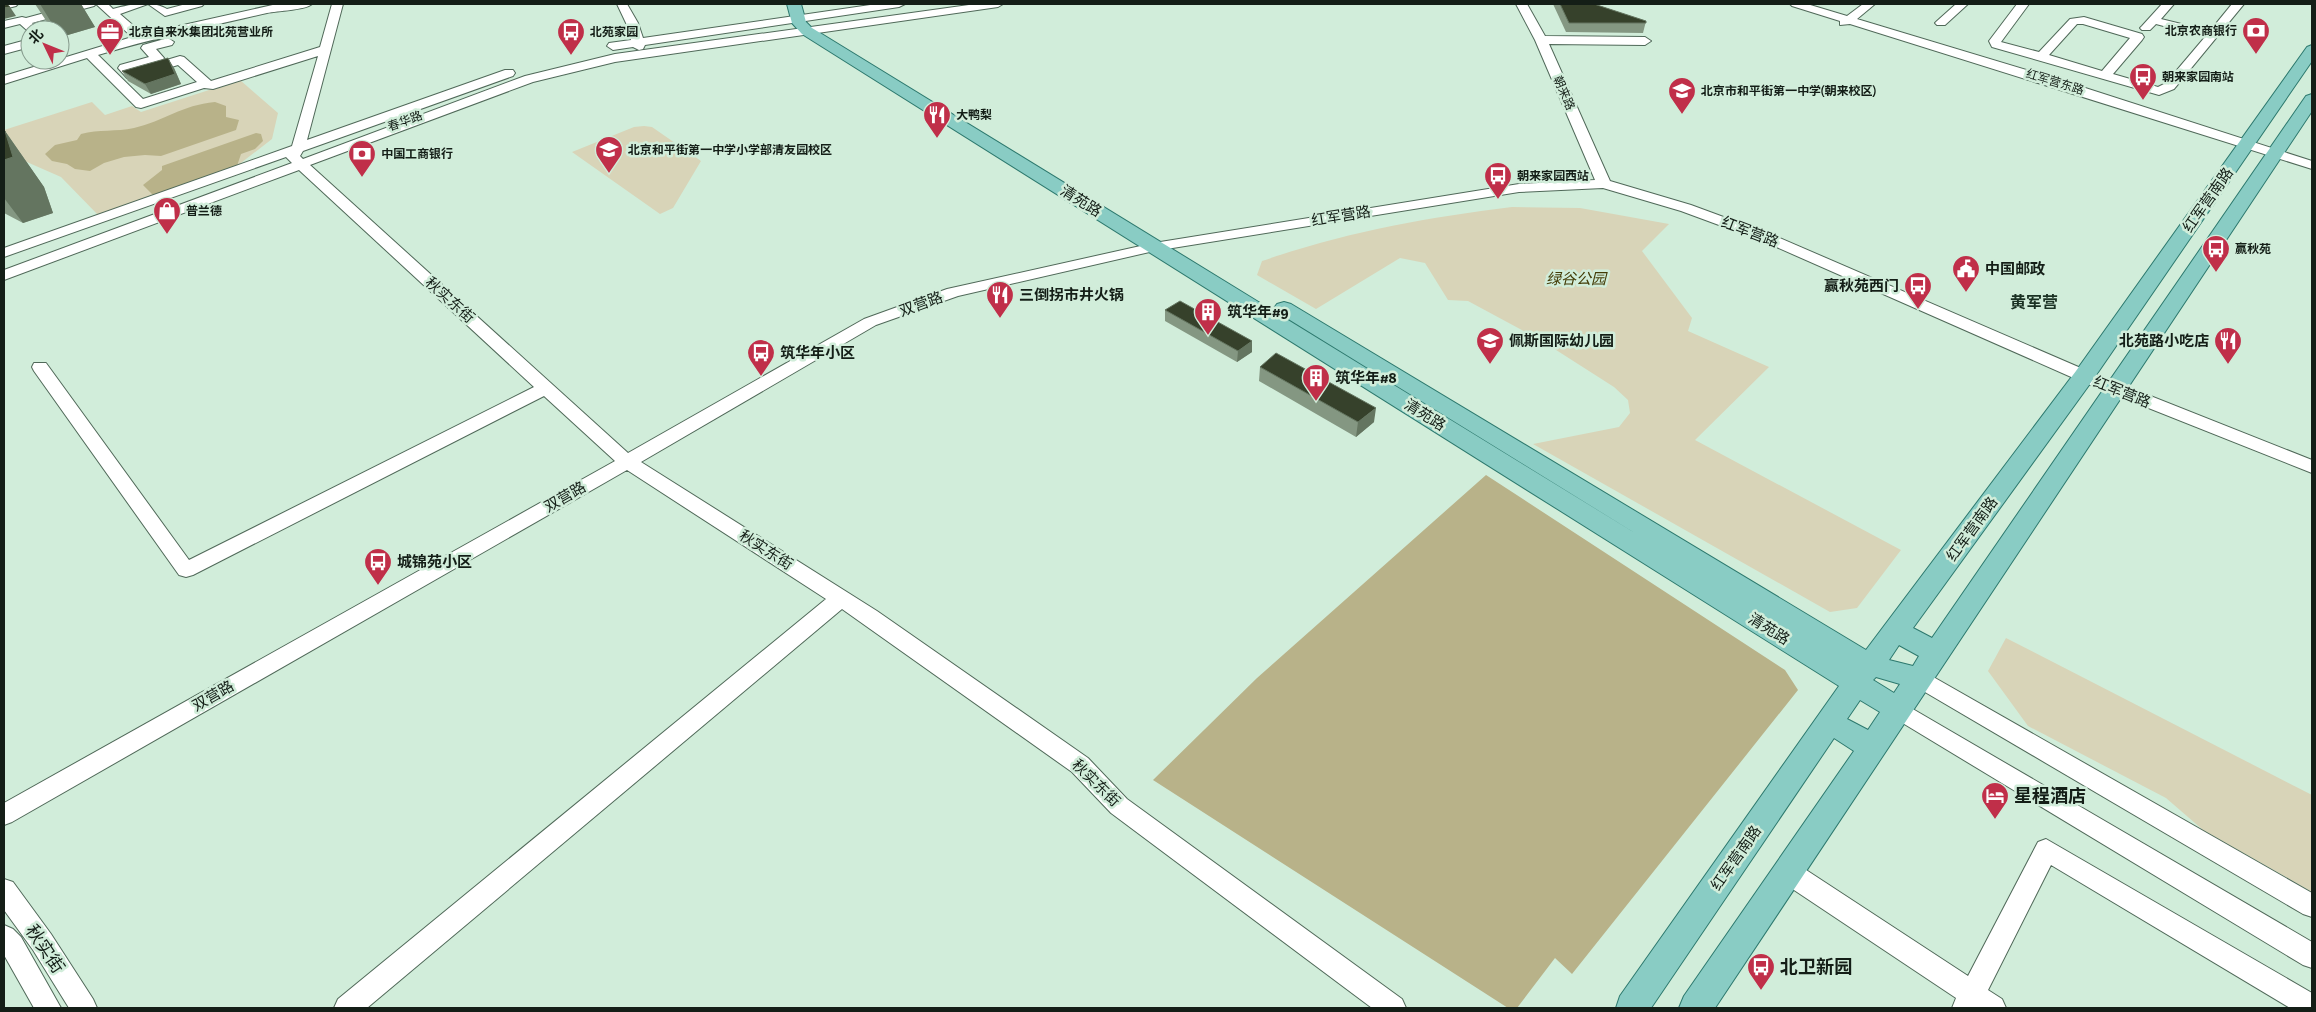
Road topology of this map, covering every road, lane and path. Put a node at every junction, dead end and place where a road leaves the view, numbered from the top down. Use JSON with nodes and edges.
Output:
{"nodes":[{"id":1,"x":12,"y":4,"type":"edge"},
{"id":2,"x":90,"y":4,"type":"edge"},
{"id":3,"x":101,"y":4,"type":"edge"},
{"id":4,"x":142,"y":4,"type":"edge"},
{"id":5,"x":153,"y":4,"type":"edge"},
{"id":6,"x":198,"y":4,"type":"edge"},
{"id":7,"x":306,"y":4,"type":"edge"},
{"id":8,"x":338,"y":4,"type":"edge"},
{"id":9,"x":622,"y":4,"type":"edge"},
{"id":10,"x":782,"y":4,"type":"edge"},
{"id":11,"x":899,"y":4,"type":"edge"},
{"id":12,"x":934,"y":4,"type":"edge"},
{"id":13,"x":964,"y":4,"type":"edge"},
{"id":14,"x":998,"y":4,"type":"edge"},
{"id":15,"x":1522,"y":4,"type":"edge"},
{"id":16,"x":1782,"y":4,"type":"edge"},
{"id":17,"x":1796,"y":4,"type":"edge"},
{"id":18,"x":1808,"y":4,"type":"edge"},
{"id":19,"x":1826,"y":4,"type":"edge"},
{"id":20,"x":1870,"y":4,"type":"edge"},
{"id":21,"x":1962,"y":4,"type":"edge"},
{"id":22,"x":2023,"y":4,"type":"edge"},
{"id":23,"x":2168,"y":4,"type":"edge"},
{"id":24,"x":2238,"y":4,"type":"edge"},
{"id":25,"x":4,"y":6,"type":"edge"},
{"id":26,"x":112,"y":13,"type":"junction"},
{"id":27,"x":38,"y":14,"type":"joint"},
{"id":28,"x":264,"y":14,"type":"junction"},
{"id":29,"x":810,"y":18,"type":"edge"},
{"id":30,"x":1851,"y":18,"type":"junction"},
{"id":31,"x":31,"y":20,"type":"edge"},
{"id":32,"x":2153,"y":20,"type":"junction"},
{"id":33,"x":1941,"y":23,"type":"dead end"},
{"id":34,"x":20,"y":24,"type":"edge"},
{"id":35,"x":4,"y":25,"type":"edge"},
{"id":36,"x":2212,"y":36,"type":"junction"},
{"id":37,"x":2138,"y":37,"type":"junction"},
{"id":38,"x":141,"y":38,"type":"junction"},
{"id":39,"x":1541,"y":40,"type":"junction"},
{"id":40,"x":1645,"y":41,"type":"dead end"},
{"id":41,"x":639,"y":44,"type":"junction"},
{"id":42,"x":20,"y":46,"type":"edge"},
{"id":43,"x":326,"y":48,"type":"junction"},
{"id":44,"x":4,"y":50,"type":"edge"},
{"id":45,"x":2312,"y":50,"type":"edge"},
{"id":46,"x":90,"y":54,"type":"junction"},
{"id":47,"x":2040,"y":57,"type":"junction"},
{"id":48,"x":2105,"y":76,"type":"junction"},
{"id":49,"x":4,"y":80,"type":"edge"},
{"id":50,"x":206,"y":83,"type":"junction"},
{"id":51,"x":2312,"y":99,"type":"edge"},
{"id":52,"x":2173,"y":107,"type":"dead end"},
{"id":53,"x":2209,"y":118,"type":"dead end"},
{"id":54,"x":2249,"y":140,"type":"junction"},
{"id":55,"x":2279,"y":149,"type":"junction"},
{"id":56,"x":2312,"y":155,"type":"edge"},
{"id":57,"x":297,"y":157,"type":"junction"},
{"id":58,"x":2312,"y":165,"type":"edge"},
{"id":59,"x":1604,"y":184,"type":"junction"},
{"id":60,"x":1177,"y":243,"type":"junction"},
{"id":61,"x":1154,"y":247,"type":"junction"},
{"id":62,"x":4,"y":254,"type":"edge"},
{"id":63,"x":4,"y":261,"type":"edge"},
{"id":64,"x":4,"y":268,"type":"edge"},
{"id":65,"x":4,"y":275,"type":"edge"},
{"id":66,"x":2105,"y":348,"type":"junction"},
{"id":67,"x":2136,"y":360,"type":"junction"},
{"id":68,"x":40,"y":368,"type":"dead end"},
{"id":69,"x":2084,"y":376,"type":"junction"},
{"id":70,"x":546,"y":388,"type":"junction"},
{"id":71,"x":2116,"y":389,"type":"junction"},
{"id":72,"x":2068,"y":400,"type":"junction"},
{"id":73,"x":2100,"y":413,"type":"junction"},
{"id":74,"x":627,"y":462,"type":"junction"},
{"id":75,"x":2312,"y":468,"type":"edge"},
{"id":76,"x":841,"y":598,"type":"junction"},
{"id":77,"x":1896,"y":631,"type":"junction"},
{"id":78,"x":1937,"y":654,"type":"junction"},
{"id":79,"x":1862,"y":674,"type":"junction"},
{"id":80,"x":1921,"y":679,"type":"junction"},
{"id":81,"x":1899,"y":710,"type":"junction"},
{"id":82,"x":1829,"y":724,"type":"junction"},
{"id":83,"x":1872,"y":749,"type":"junction"},
{"id":84,"x":4,"y":814,"type":"edge"},
{"id":85,"x":1788,"y":872,"type":"junction"},
{"id":86,"x":4,"y":890,"type":"edge"},
{"id":87,"x":2312,"y":906,"type":"edge"},
{"id":88,"x":4,"y":937,"type":"edge"},
{"id":89,"x":2312,"y":956,"type":"edge"},
{"id":90,"x":1968,"y":1001,"type":"edge"},
{"id":91,"x":2312,"y":1007,"type":"edge"},
{"id":92,"x":48,"y":1008,"type":"edge"},
{"id":93,"x":84,"y":1008,"type":"edge"},
{"id":94,"x":347,"y":1008,"type":"edge"},
{"id":95,"x":1393,"y":1008,"type":"edge"},
{"id":96,"x":1632,"y":1008,"type":"edge"},
{"id":97,"x":1696,"y":1008,"type":"edge"},
{"id":98,"x":1994,"y":1008,"type":"edge"}],
"edges":[{"from":1,"to":25,"type":"street"},
{"from":2,"to":27,"type":"street"},
{"from":3,"to":26,"type":"street"},
{"from":4,"to":26,"type":"street"},
{"from":5,"to":6,"type":"street"},
{"from":7,"to":28,"type":"street"},
{"from":8,"to":43,"type":"street"},
{"from":9,"to":41,"type":"street"},
{"from":10,"to":29,"type":"street"},
{"from":11,"to":29,"type":"street"},
{"from":12,"to":29,"type":"street"},
{"from":13,"to":29,"type":"street"},
{"from":14,"to":29,"type":"street"},
{"from":15,"to":39,"type":"street","name":"朝来路"},
{"from":16,"to":30,"type":"street"},
{"from":17,"to":30,"type":"street"},
{"from":18,"to":30,"type":"street"},
{"from":19,"to":30,"type":"street"},
{"from":20,"to":30,"type":"street"},
{"from":21,"to":33,"type":"street"},
{"from":22,"to":47,"type":"street"},
{"from":23,"to":32,"type":"street"},
{"from":24,"to":36,"type":"street"},
{"from":26,"to":38,"type":"street"},
{"from":27,"to":31,"type":"street"},
{"from":28,"to":38,"type":"street"},
{"from":28,"to":50,"type":"street"},
{"from":29,"to":41,"type":"street","name":"春华路"},
{"from":29,"to":57,"type":"street"},
{"from":29,"to":60,"type":"main road","name":"清苑路"},
{"from":29,"to":61,"type":"main road","name":"清苑路"},
{"from":30,"to":52,"type":"street"},
{"from":30,"to":54,"type":"street"},
{"from":32,"to":36,"type":"street"},
{"from":32,"to":37,"type":"street"},
{"from":34,"to":35,"type":"street"},
{"from":36,"to":48,"type":"street"},
{"from":37,"to":47,"type":"street"},
{"from":37,"to":48,"type":"street"},
{"from":38,"to":46,"type":"street"},
{"from":39,"to":40,"type":"street"},
{"from":39,"to":59,"type":"street","name":"朝来路"},
{"from":41,"to":57,"type":"street","name":"春华路"},
{"from":42,"to":44,"type":"street"},
{"from":43,"to":50,"type":"street"},
{"from":43,"to":57,"type":"street"},
{"from":45,"to":54,"type":"main road","name":"红军营南路"},
{"from":46,"to":49,"type":"street"},
{"from":46,"to":50,"type":"street"},
{"from":47,"to":48,"type":"street"},
{"from":51,"to":55,"type":"main road","name":"红军营南路"},
{"from":53,"to":54,"type":"street"},
{"from":54,"to":55,"type":"main road"},
{"from":54,"to":55,"type":"main road"},
{"from":54,"to":66,"type":"main road","name":"红军营南路"},
{"from":55,"to":56,"type":"street"},
{"from":55,"to":58,"type":"street"},
{"from":55,"to":67,"type":"main road","name":"红军营南路"},
{"from":57,"to":62,"type":"street"},
{"from":57,"to":63,"type":"street","name":"春华路"},
{"from":57,"to":64,"type":"street","name":"春华路"},
{"from":57,"to":65,"type":"street"},
{"from":57,"to":70,"type":"street","name":"秋实东街"},
{"from":59,"to":60,"type":"street","name":"红军营路"},
{"from":59,"to":69,"type":"street","name":"红军营路"},
{"from":60,"to":61,"type":"street","name":"红军营路"},
{"from":60,"to":79,"type":"main road","name":"清苑路"},
{"from":61,"to":74,"type":"street","name":"双营路"},
{"from":61,"to":79,"type":"main road","name":"清苑路"},
{"from":66,"to":67,"type":"main road"},
{"from":66,"to":69,"type":"main road","name":"红军营南路"},
{"from":67,"to":71,"type":"main road","name":"红军营南路"},
{"from":68,"to":70,"type":"street"},
{"from":69,"to":71,"type":"street","name":"红军营路"},
{"from":69,"to":72,"type":"main road","name":"红军营南路"},
{"from":70,"to":74,"type":"street","name":"秋实东街"},
{"from":71,"to":73,"type":"main road","name":"红军营南路"},
{"from":71,"to":75,"type":"street","name":"红军营路"},
{"from":72,"to":73,"type":"main road"},
{"from":72,"to":77,"type":"main road","name":"红军营南路"},
{"from":73,"to":78,"type":"main road","name":"红军营南路"},
{"from":74,"to":76,"type":"street","name":"秋实东街"},
{"from":74,"to":84,"type":"street","name":"双营路"},
{"from":76,"to":94,"type":"street"},
{"from":76,"to":95,"type":"street","name":"秋实东街"},
{"from":77,"to":78,"type":"main road"},
{"from":77,"to":79,"type":"main road","name":"红军营南路"},
{"from":78,"to":80,"type":"main road","name":"红军营南路"},
{"from":79,"to":80,"type":"main road","name":"清苑路"},
{"from":79,"to":81,"type":"main road","name":"清苑路"},
{"from":79,"to":82,"type":"main road","name":"红军营南路"},
{"from":80,"to":81,"type":"main road","name":"红军营南路"},
{"from":80,"to":87,"type":"street"},
{"from":81,"to":83,"type":"main road","name":"红军营南路"},
{"from":81,"to":89,"type":"street"},
{"from":82,"to":83,"type":"main road"},
{"from":82,"to":96,"type":"main road","name":"红军营南路"},
{"from":83,"to":85,"type":"main road","name":"红军营南路"},
{"from":85,"to":90,"type":"street"},
{"from":85,"to":97,"type":"main road","name":"红军营南路"},
{"from":86,"to":93,"type":"street","name":"秋实街"},
{"from":88,"to":92,"type":"street","name":"秋实街"},
{"from":90,"to":91,"type":"street"},
{"from":90,"to":98,"type":"street"}]}
